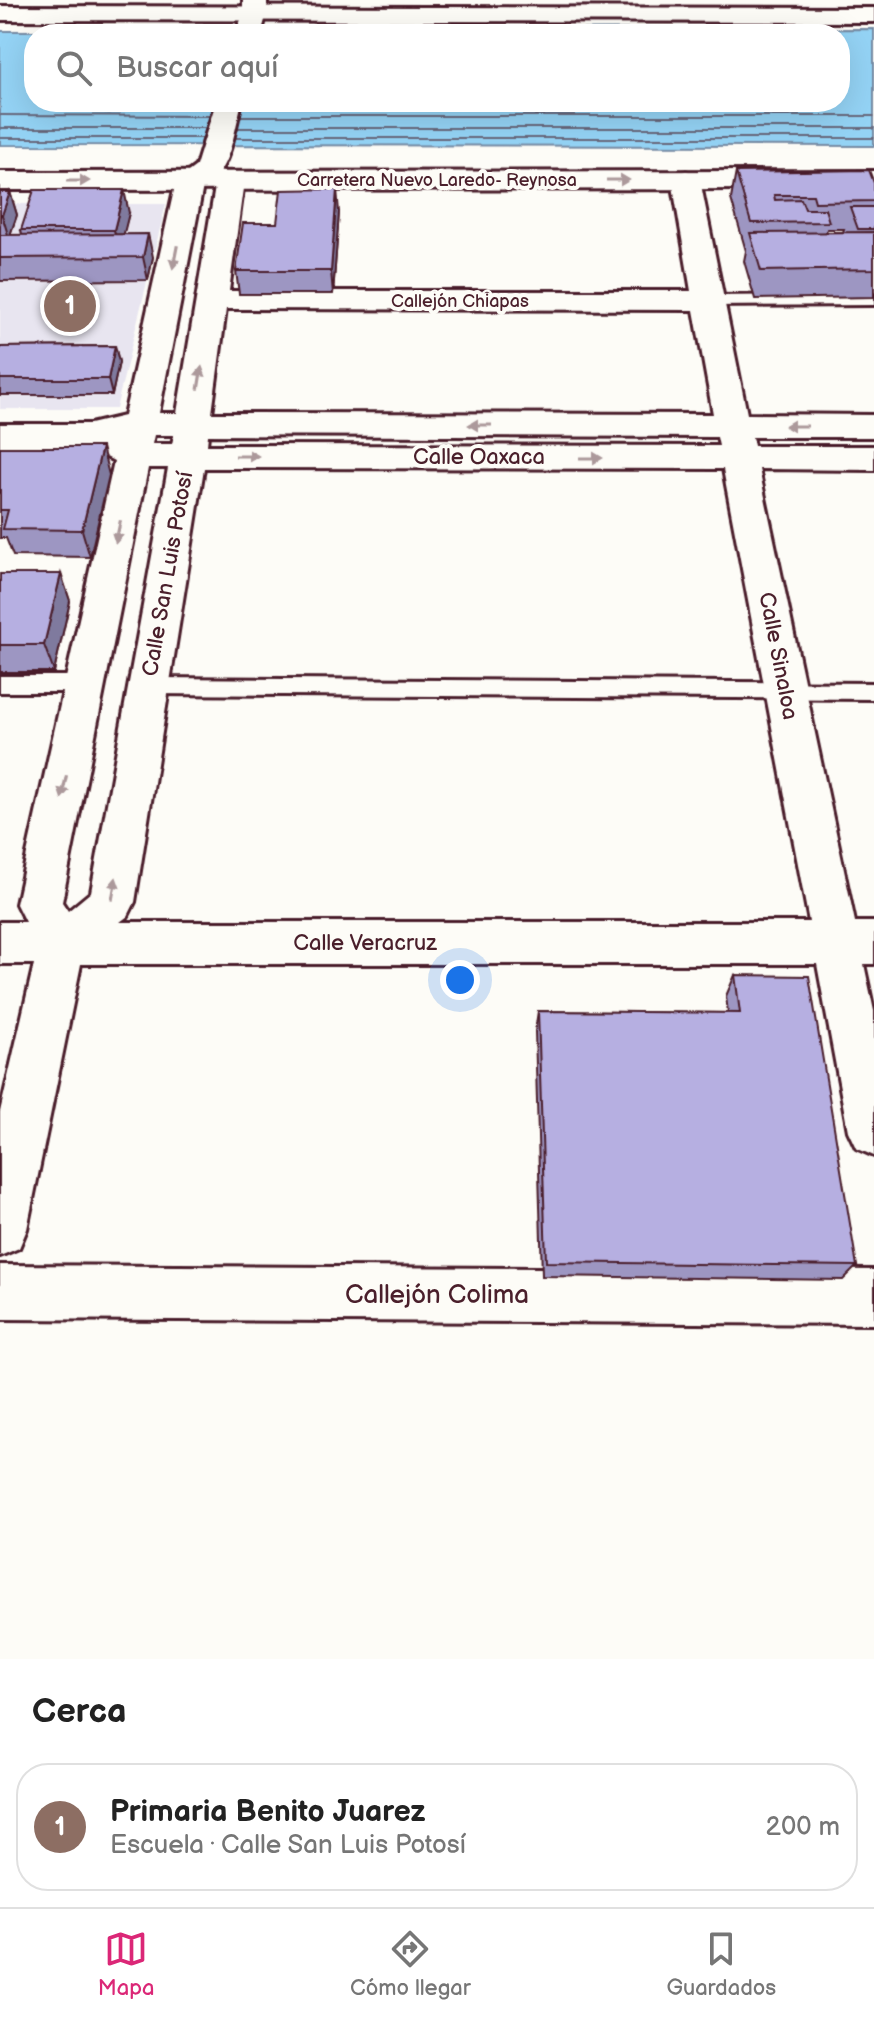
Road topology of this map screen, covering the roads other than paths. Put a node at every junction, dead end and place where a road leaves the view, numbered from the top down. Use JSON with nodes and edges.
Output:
{"nodes":[{"id":1,"x":634,"y":6,"type":"edge"},
{"id":2,"x":0,"y":13,"type":"edge"},
{"id":3,"x":874,"y":15,"type":"edge"},
{"id":4,"x":252,"y":19,"type":"edge"},
{"id":5,"x":226,"y":112,"type":"edge"},
{"id":6,"x":211,"y":172,"type":"junction"},
{"id":7,"x":686,"y":180,"type":"junction"},
{"id":8,"x":874,"y":180,"type":"edge"},
{"id":9,"x":0,"y":181,"type":"edge"},
{"id":10,"x":212,"y":300,"type":"junction"},
{"id":11,"x":874,"y":300,"type":"edge"},
{"id":12,"x":708,"y":301,"type":"junction"},
{"id":13,"x":874,"y":426,"type":"edge"},
{"id":14,"x":0,"y":435,"type":"edge"},
{"id":15,"x":138,"y":440,"type":"junction"},
{"id":16,"x":190,"y":440,"type":"junction"},
{"id":17,"x":735,"y":442,"type":"junction"},
{"id":18,"x":874,"y":458,"type":"edge"},
{"id":19,"x":0,"y":684,"type":"edge"},
{"id":20,"x":86,"y":684,"type":"junction"},
{"id":21,"x":149,"y":686,"type":"junction"},
{"id":22,"x":874,"y":691,"type":"edge"},
{"id":23,"x":786,"y":692,"type":"junction"},
{"id":24,"x":0,"y":943,"type":"edge"},
{"id":25,"x":62,"y":943,"type":"junction"},
{"id":26,"x":855,"y":943,"type":"edge"},
{"id":27,"x":874,"y":1131,"type":"edge"},
{"id":28,"x":0,"y":1229,"type":"edge"},
{"id":29,"x":0,"y":1292,"type":"edge"},
{"id":30,"x":874,"y":1297,"type":"edge"}],
"edges":[{"from":1,"to":3,"type":"street"},
{"from":1,"to":4,"type":"street"},
{"from":2,"to":4,"type":"street"},
{"from":5,"to":6,"type":"street","name":"Calle San Luis Potosí"},
{"from":6,"to":7,"type":"street","name":"Carretera Nuevo Laredo- Reynosa","one_way":true},
{"from":9,"to":6,"type":"street","name":"Carretera Nuevo Laredo- Reynosa","one_way":true},
{"from":6,"to":10,"type":"street","name":"Calle San Luis Potosí"},
{"from":6,"to":15,"type":"street","name":"Calle San Luis Potosí","one_way":true},
{"from":7,"to":8,"type":"street","name":"Carretera Nuevo Laredo- Reynosa"},
{"from":7,"to":12,"type":"street","name":"Calle Sinaloa"},
{"from":10,"to":12,"type":"street","name":"Callejón Chiapas"},
{"from":16,"to":10,"type":"street","name":"Calle San Luis Potosí","one_way":true},
{"from":11,"to":12,"type":"lane"},
{"from":12,"to":17,"type":"street","name":"Calle Sinaloa"},
{"from":13,"to":17,"type":"street","name":"Calle Oaxaca","one_way":true},
{"from":14,"to":15,"type":"street","name":"Calle Oaxaca"},
{"from":15,"to":16,"type":"street","name":"Calle Oaxaca"},
{"from":15,"to":20,"type":"street","name":"Calle San Luis Potosí","one_way":true},
{"from":16,"to":17,"type":"street","name":"Calle Oaxaca"},
{"from":16,"to":21,"type":"street","name":"Calle San Luis Potosí"},
{"from":17,"to":18,"type":"street","name":"Calle Oaxaca"},
{"from":17,"to":23,"type":"street","name":"Calle Sinaloa"},
{"from":19,"to":20,"type":"lane"},
{"from":20,"to":25,"type":"street","name":"Calle San Luis Potosí","one_way":true},
{"from":21,"to":23,"type":"lane"},
{"from":25,"to":21,"type":"street","name":"Calle San Luis Potosí","one_way":true},
{"from":22,"to":23,"type":"lane"},
{"from":23,"to":26,"type":"street","name":"Calle Sinaloa"},
{"from":24,"to":25,"type":"street","name":"Calle Veracruz"},
{"from":25,"to":26,"type":"street","name":"Calle Veracruz"},
{"from":25,"to":28,"type":"street"},
{"from":26,"to":27,"type":"street","name":"Calle Sinaloa"},
{"from":29,"to":30,"type":"street","name":"Callejón Colima"}]}
